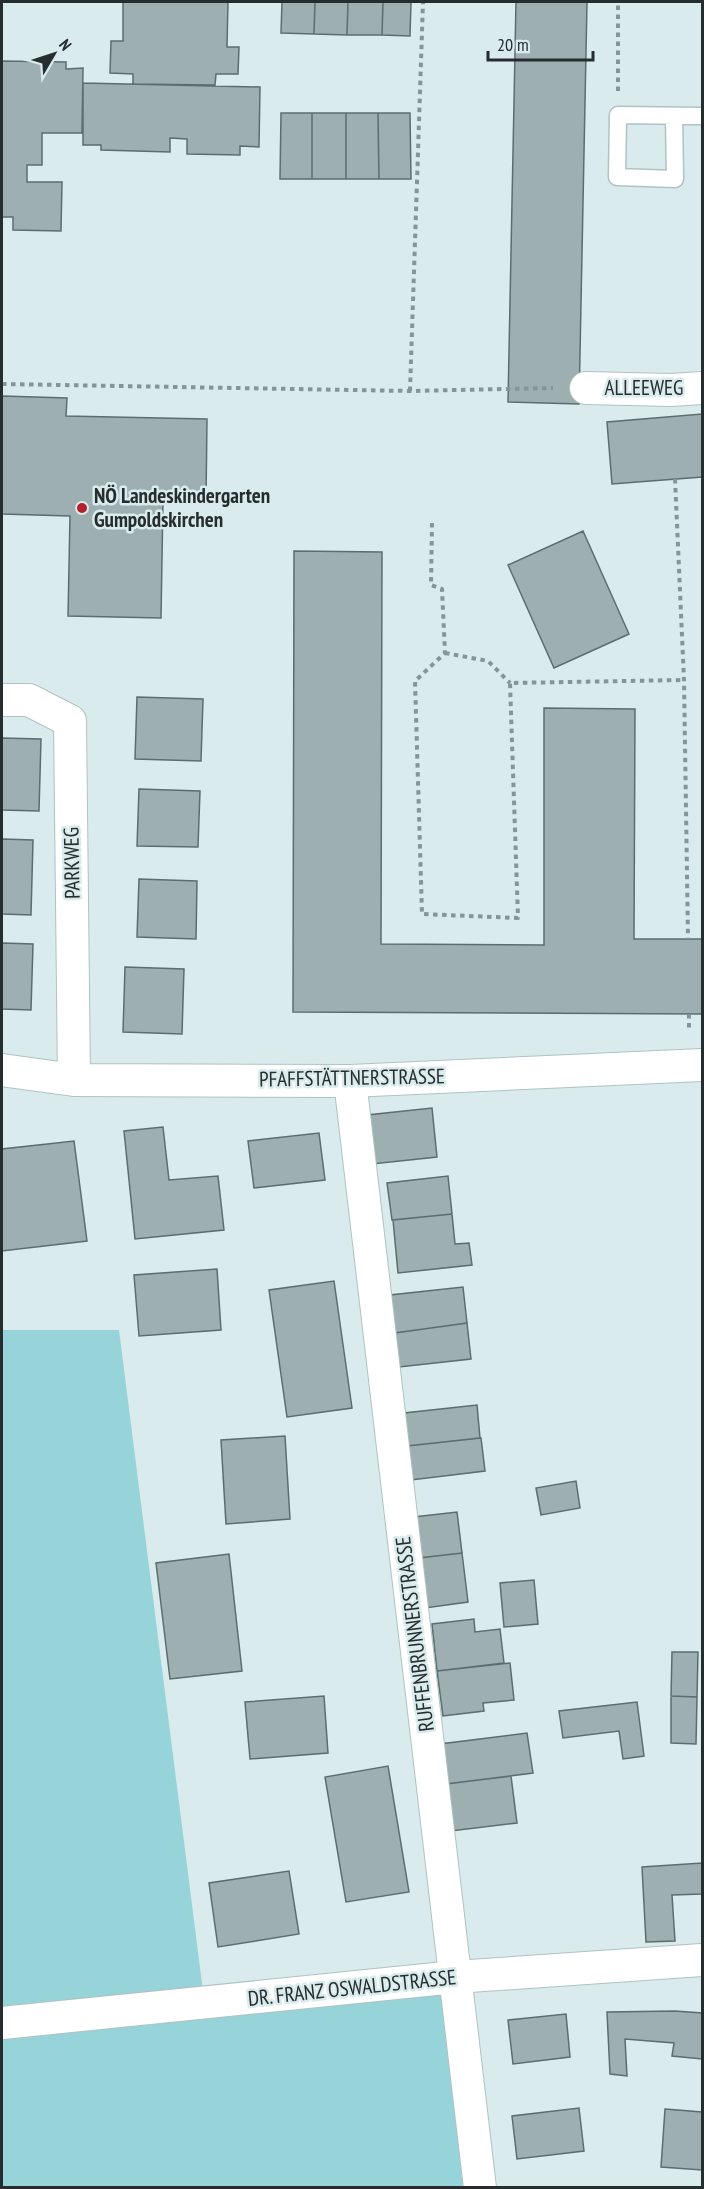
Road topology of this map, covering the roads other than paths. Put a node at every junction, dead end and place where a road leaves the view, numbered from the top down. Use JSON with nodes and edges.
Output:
{"nodes":[{"id":1,"x":674,"y":116,"type":"junction"},
{"id":2,"x":702,"y":116,"type":"edge"},
{"id":3,"x":586,"y":388,"type":"road end"},
{"id":4,"x":702,"y":388,"type":"edge"},
{"id":5,"x":2,"y":700,"type":"edge"},
{"id":6,"x":702,"y":1065,"type":"edge"},
{"id":7,"x":2,"y":1070,"type":"edge"},
{"id":8,"x":74,"y":1080,"type":"junction"},
{"id":9,"x":350,"y":1081,"type":"junction"},
{"id":10,"x":702,"y":1960,"type":"edge"},
{"id":11,"x":455,"y":1977,"type":"junction"},
{"id":12,"x":2,"y":2023,"type":"edge"},
{"id":13,"x":480,"y":2187,"type":"edge"}],
"edges":[{"from":1,"to":1,"type":"lane"},
{"from":1,"to":2,"type":"lane"},
{"from":3,"to":4,"type":"street","name":"ALLEEWEG"},
{"from":5,"to":8,"type":"street","name":"PARKWEG"},
{"from":6,"to":9,"type":"street","name":"PFAFFSTÄTTNERSTRASSE"},
{"from":7,"to":8,"type":"street","name":"PFAFFSTÄTTNERSTRASSE"},
{"from":8,"to":9,"type":"street","name":"PFAFFSTÄTTNERSTRASSE"},
{"from":9,"to":11,"type":"street","name":"RUFFENBRUNNERSTRASSE"},
{"from":10,"to":11,"type":"street","name":"DR. FRANZ OSWALDSTRASSE"},
{"from":11,"to":12,"type":"street","name":"DR. FRANZ OSWALDSTRASSE"},
{"from":11,"to":13,"type":"street","name":"RUFFENBRUNNERSTRASSE"}]}
